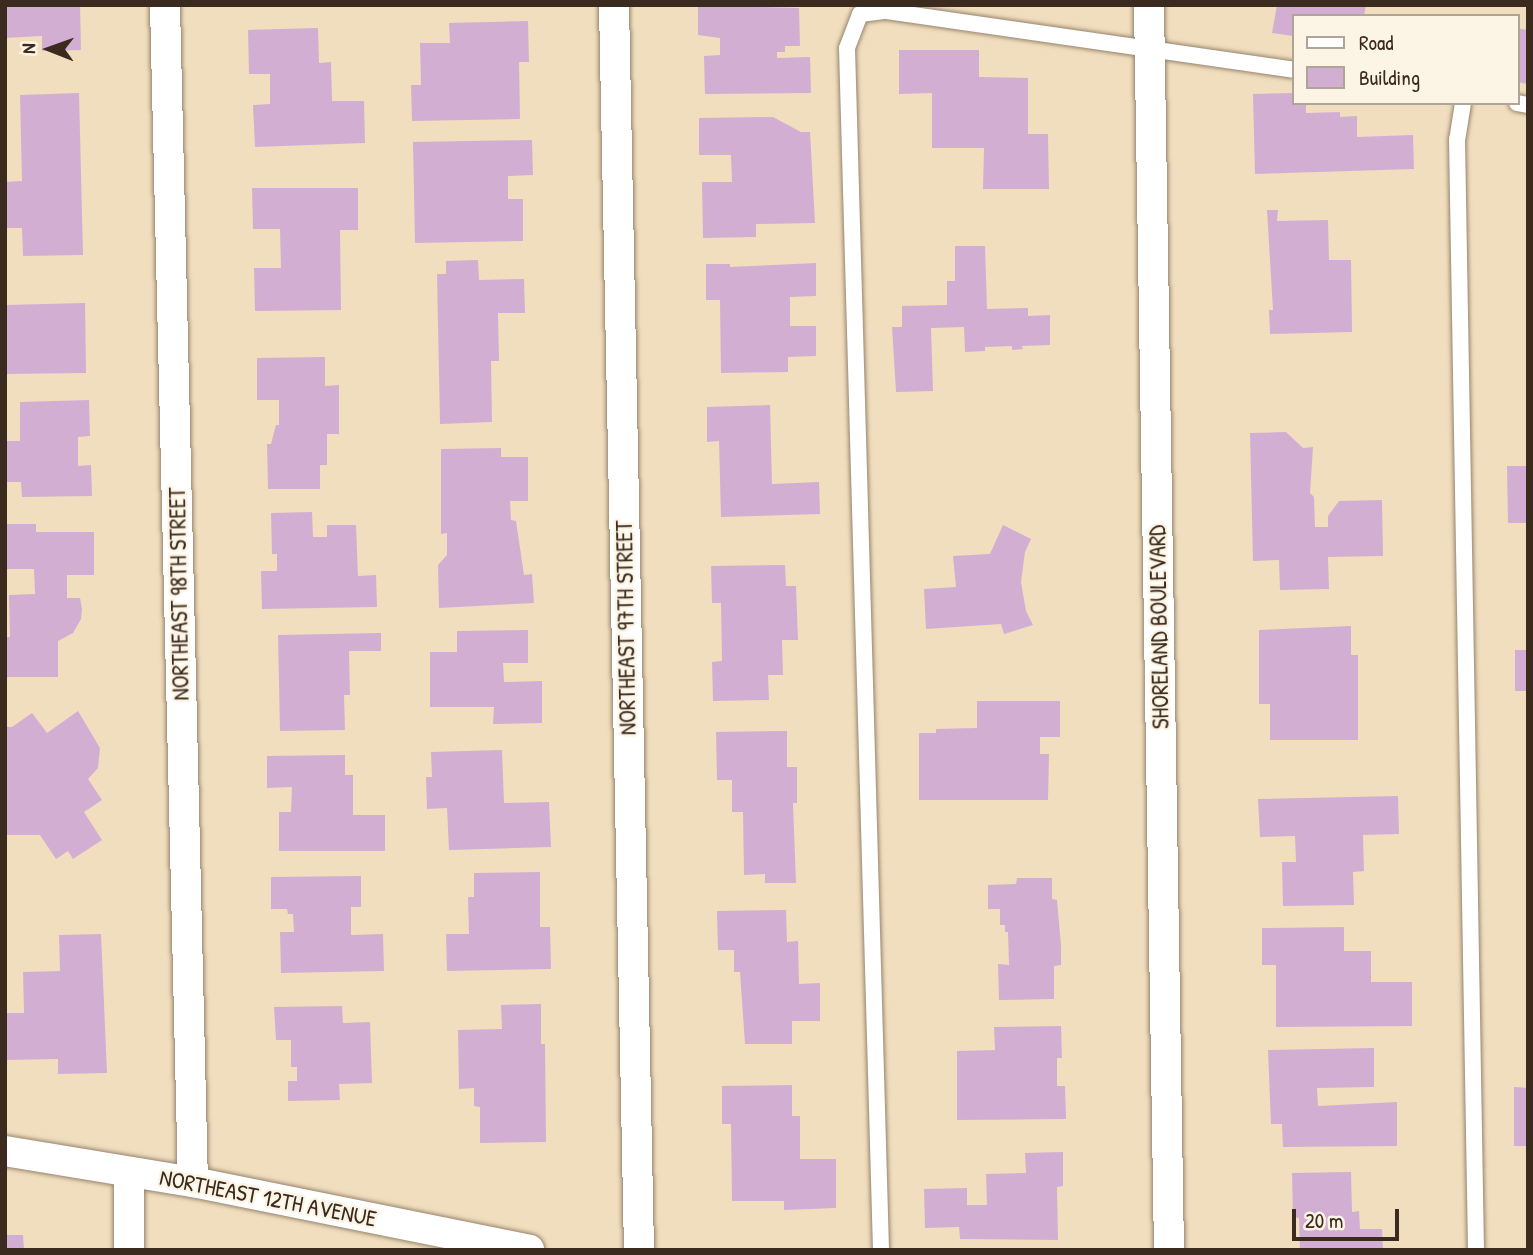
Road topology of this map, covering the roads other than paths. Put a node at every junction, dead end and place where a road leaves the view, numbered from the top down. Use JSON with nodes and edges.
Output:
{"nodes":[{"id":1,"x":165,"y":5,"type":"edge"},
{"id":2,"x":614,"y":5,"type":"edge"},
{"id":3,"x":1149,"y":5,"type":"edge"},
{"id":4,"x":1150,"y":50,"type":"junction"},
{"id":5,"x":1292,"y":71,"type":"edge"},
{"id":6,"x":1463,"y":105,"type":"edge"},
{"id":7,"x":5,"y":1151,"type":"edge"},
{"id":8,"x":129,"y":1172,"type":"junction"},
{"id":9,"x":193,"y":1182,"type":"junction"},
{"id":10,"x":130,"y":1250,"type":"edge"},
{"id":11,"x":529,"y":1250,"type":"edge"},
{"id":12,"x":639,"y":1250,"type":"edge"},
{"id":13,"x":881,"y":1250,"type":"edge"},
{"id":14,"x":1168,"y":1250,"type":"edge"},
{"id":15,"x":1476,"y":1250,"type":"edge"}],
"edges":[{"from":1,"to":9,"type":"street","name":"NORTHEAST 98TH STREET"},
{"from":2,"to":12,"type":"street","name":"NORTHEAST 97TH STREET"},
{"from":3,"to":4,"type":"street","name":"SHORELAND BOULEVARD"},
{"from":4,"to":5,"type":"lane"},
{"from":4,"to":13,"type":"lane"},
{"from":4,"to":14,"type":"street","name":"SHORELAND BOULEVARD"},
{"from":6,"to":15,"type":"lane"},
{"from":7,"to":8,"type":"street","name":"NORTHEAST 12TH AVENUE"},
{"from":8,"to":9,"type":"street","name":"NORTHEAST 12TH AVENUE"},
{"from":8,"to":10,"type":"street"},
{"from":9,"to":11,"type":"street","name":"NORTHEAST 12TH AVENUE"}]}
